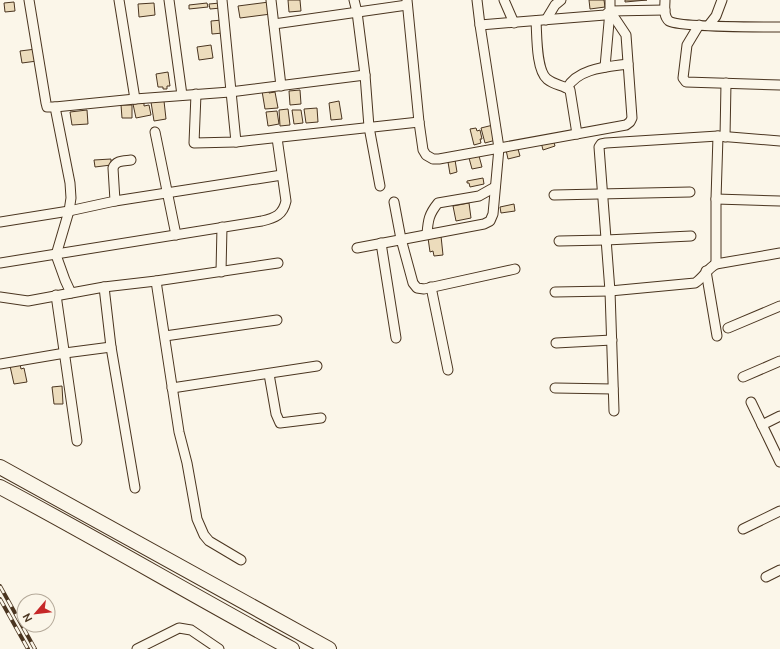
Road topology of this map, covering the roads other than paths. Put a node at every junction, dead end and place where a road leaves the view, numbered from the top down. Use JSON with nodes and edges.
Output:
{"nodes":[{"id":1,"x":29,"y":0,"type":"edge"},
{"id":2,"x":119,"y":0,"type":"edge"},
{"id":3,"x":169,"y":0,"type":"edge"},
{"id":4,"x":222,"y":0,"type":"edge"},
{"id":5,"x":271,"y":0,"type":"edge"},
{"id":6,"x":354,"y":0,"type":"edge"},
{"id":7,"x":477,"y":0,"type":"edge"},
{"id":8,"x":504,"y":0,"type":"edge"},
{"id":9,"x":561,"y":0,"type":"edge"},
{"id":10,"x":610,"y":0,"type":"edge"},
{"id":11,"x":665,"y":0,"type":"edge"},
{"id":12,"x":722,"y":0,"type":"edge"},
{"id":13,"x":407,"y":2,"type":"edge"},
{"id":14,"x":665,"y":10,"type":"junction"},
{"id":15,"x":610,"y":11,"type":"junction"},
{"id":16,"x":357,"y":12,"type":"junction"},
{"id":17,"x":546,"y":20,"type":"junction"},
{"id":18,"x":536,"y":21,"type":"junction"},
{"id":19,"x":514,"y":23,"type":"junction"},
{"id":20,"x":274,"y":24,"type":"junction"},
{"id":21,"x":480,"y":25,"type":"junction"},
{"id":22,"x":698,"y":25,"type":"junction"},
{"id":23,"x":709,"y":26,"type":"junction"},
{"id":24,"x":780,"y":27,"type":"edge"},
{"id":25,"x":628,"y":64,"type":"junction"},
{"id":26,"x":605,"y":67,"type":"junction"},
{"id":27,"x":365,"y":75,"type":"junction"},
{"id":28,"x":726,"y":83,"type":"junction"},
{"id":29,"x":780,"y":85,"type":"edge"},
{"id":30,"x":281,"y":86,"type":"junction"},
{"id":31,"x":567,"y":88,"type":"junction"},
{"id":32,"x":230,"y":92,"type":"junction"},
{"id":33,"x":196,"y":94,"type":"junction"},
{"id":34,"x":182,"y":95,"type":"junction"},
{"id":35,"x":135,"y":99,"type":"junction"},
{"id":36,"x":56,"y":107,"type":"junction"},
{"id":37,"x":419,"y":122,"type":"junction"},
{"id":38,"x":369,"y":127,"type":"junction"},
{"id":39,"x":598,"y":130,"type":"junction"},
{"id":40,"x":155,"y":132,"type":"dead end"},
{"id":41,"x":577,"y":134,"type":"junction"},
{"id":42,"x":721,"y":137,"type":"junction"},
{"id":43,"x":277,"y":138,"type":"junction"},
{"id":44,"x":780,"y":141,"type":"edge"},
{"id":45,"x":236,"y":142,"type":"junction"},
{"id":46,"x":601,"y":144,"type":"junction"},
{"id":47,"x":499,"y":148,"type":"junction"},
{"id":48,"x":131,"y":160,"type":"dead end"},
{"id":49,"x":282,"y":175,"type":"junction"},
{"id":50,"x":380,"y":186,"type":"dead end"},
{"id":51,"x":495,"y":187,"type":"junction"},
{"id":52,"x":690,"y":192,"type":"dead end"},
{"id":53,"x":168,"y":193,"type":"junction"},
{"id":54,"x":602,"y":194,"type":"junction"},
{"id":55,"x":554,"y":195,"type":"dead end"},
{"id":56,"x":716,"y":199,"type":"junction"},
{"id":57,"x":115,"y":201,"type":"junction"},
{"id":58,"x":780,"y":201,"type":"edge"},
{"id":59,"x":394,"y":202,"type":"dead end"},
{"id":60,"x":69,"y":210,"type":"junction"},
{"id":61,"x":0,"y":222,"type":"edge"},
{"id":62,"x":222,"y":227,"type":"junction"},
{"id":63,"x":176,"y":234,"type":"junction"},
{"id":64,"x":427,"y":234,"type":"junction"},
{"id":65,"x":691,"y":236,"type":"dead end"},
{"id":66,"x":400,"y":239,"type":"junction"},
{"id":67,"x":606,"y":240,"type":"junction"},
{"id":68,"x":559,"y":241,"type":"dead end"},
{"id":69,"x":382,"y":243,"type":"junction"},
{"id":70,"x":357,"y":248,"type":"dead end"},
{"id":71,"x":780,"y":253,"type":"edge"},
{"id":72,"x":56,"y":255,"type":"junction"},
{"id":73,"x":0,"y":263,"type":"edge"},
{"id":74,"x":278,"y":263,"type":"dead end"},
{"id":75,"x":716,"y":264,"type":"junction"},
{"id":76,"x":515,"y":269,"type":"dead end"},
{"id":77,"x":706,"y":271,"type":"junction"},
{"id":78,"x":221,"y":272,"type":"junction"},
{"id":79,"x":156,"y":281,"type":"junction"},
{"id":80,"x":104,"y":287,"type":"junction"},
{"id":81,"x":431,"y":287,"type":"junction"},
{"id":82,"x":610,"y":291,"type":"junction"},
{"id":83,"x":555,"y":292,"type":"dead end"},
{"id":84,"x":71,"y":293,"type":"junction"},
{"id":85,"x":56,"y":295,"type":"junction"},
{"id":86,"x":0,"y":297,"type":"edge"},
{"id":87,"x":780,"y":306,"type":"edge"},
{"id":88,"x":277,"y":320,"type":"dead end"},
{"id":89,"x":728,"y":328,"type":"dead end"},
{"id":90,"x":165,"y":336,"type":"junction"},
{"id":91,"x":717,"y":336,"type":"dead end"},
{"id":92,"x":396,"y":338,"type":"dead end"},
{"id":93,"x":612,"y":340,"type":"junction"},
{"id":94,"x":556,"y":343,"type":"dead end"},
{"id":95,"x":111,"y":347,"type":"junction"},
{"id":96,"x":65,"y":353,"type":"junction"},
{"id":97,"x":780,"y":361,"type":"edge"},
{"id":98,"x":0,"y":364,"type":"edge"},
{"id":99,"x":317,"y":366,"type":"dead end"},
{"id":100,"x":448,"y":370,"type":"dead end"},
{"id":101,"x":269,"y":374,"type":"junction"},
{"id":102,"x":743,"y":377,"type":"dead end"},
{"id":103,"x":172,"y":388,"type":"junction"},
{"id":104,"x":555,"y":388,"type":"dead end"},
{"id":105,"x":613,"y":389,"type":"junction"},
{"id":106,"x":751,"y":402,"type":"dead end"},
{"id":107,"x":614,"y":412,"type":"dead end"},
{"id":108,"x":780,"y":416,"type":"edge"},
{"id":109,"x":321,"y":418,"type":"dead end"},
{"id":110,"x":762,"y":424,"type":"junction"},
{"id":111,"x":77,"y":441,"type":"dead end"},
{"id":112,"x":780,"y":462,"type":"edge"},
{"id":113,"x":0,"y":467,"type":"edge"},
{"id":114,"x":0,"y":487,"type":"edge"},
{"id":115,"x":136,"y":488,"type":"dead end"},
{"id":116,"x":780,"y":511,"type":"edge"},
{"id":117,"x":743,"y":529,"type":"dead end"},
{"id":118,"x":241,"y":560,"type":"dead end"},
{"id":119,"x":780,"y":570,"type":"edge"},
{"id":120,"x":766,"y":577,"type":"dead end"},
{"id":121,"x":137,"y":649,"type":"edge"},
{"id":122,"x":219,"y":649,"type":"edge"},
{"id":123,"x":292,"y":649,"type":"edge"},
{"id":124,"x":329,"y":649,"type":"edge"}],
"edges":[{"from":1,"to":36,"type":"street"},
{"from":2,"to":35,"type":"street"},
{"from":3,"to":34,"type":"street"},
{"from":4,"to":32,"type":"street"},
{"from":5,"to":20,"type":"street"},
{"from":6,"to":16,"type":"street"},
{"from":7,"to":21,"type":"street"},
{"from":8,"to":19,"type":"street"},
{"from":9,"to":17,"type":"street"},
{"from":10,"to":15,"type":"street"},
{"from":11,"to":14,"type":"street"},
{"from":12,"to":23,"type":"street"},
{"from":13,"to":16,"type":"street"},
{"from":13,"to":37,"type":"street"},
{"from":14,"to":15,"type":"street"},
{"from":14,"to":22,"type":"street"},
{"from":15,"to":17,"type":"street"},
{"from":15,"to":25,"type":"street"},
{"from":15,"to":26,"type":"street"},
{"from":16,"to":20,"type":"street"},
{"from":16,"to":27,"type":"street"},
{"from":17,"to":18,"type":"street"},
{"from":18,"to":19,"type":"street"},
{"from":18,"to":31,"type":"street"},
{"from":19,"to":21,"type":"street"},
{"from":20,"to":30,"type":"street"},
{"from":21,"to":47,"type":"street"},
{"from":22,"to":23,"type":"street"},
{"from":22,"to":28,"type":"street"},
{"from":23,"to":24,"type":"street"},
{"from":25,"to":26,"type":"street"},
{"from":25,"to":39,"type":"street"},
{"from":26,"to":31,"type":"street"},
{"from":27,"to":30,"type":"street"},
{"from":27,"to":38,"type":"street"},
{"from":28,"to":29,"type":"street"},
{"from":28,"to":42,"type":"street"},
{"from":30,"to":32,"type":"street"},
{"from":31,"to":41,"type":"street"},
{"from":32,"to":33,"type":"street"},
{"from":32,"to":45,"type":"street"},
{"from":33,"to":34,"type":"street"},
{"from":33,"to":45,"type":"street"},
{"from":34,"to":35,"type":"street"},
{"from":35,"to":36,"type":"street"},
{"from":36,"to":60,"type":"street"},
{"from":37,"to":38,"type":"street"},
{"from":37,"to":47,"type":"street"},
{"from":38,"to":43,"type":"street"},
{"from":38,"to":50,"type":"street"},
{"from":39,"to":41,"type":"street"},
{"from":39,"to":46,"type":"street"},
{"from":40,"to":53,"type":"street"},
{"from":41,"to":47,"type":"street"},
{"from":42,"to":44,"type":"street"},
{"from":42,"to":46,"type":"street"},
{"from":42,"to":56,"type":"street"},
{"from":43,"to":45,"type":"street"},
{"from":43,"to":49,"type":"street"},
{"from":46,"to":54,"type":"street"},
{"from":47,"to":51,"type":"street"},
{"from":48,"to":57,"type":"street"},
{"from":49,"to":53,"type":"street"},
{"from":49,"to":62,"type":"street"},
{"from":51,"to":64,"type":"street"},
{"from":51,"to":64,"type":"street"},
{"from":52,"to":54,"type":"street"},
{"from":53,"to":57,"type":"street"},
{"from":53,"to":63,"type":"street"},
{"from":54,"to":55,"type":"street"},
{"from":54,"to":67,"type":"street"},
{"from":56,"to":58,"type":"street"},
{"from":56,"to":75,"type":"street"},
{"from":57,"to":60,"type":"street"},
{"from":59,"to":66,"type":"street"},
{"from":60,"to":61,"type":"street"},
{"from":60,"to":72,"type":"street"},
{"from":62,"to":63,"type":"street"},
{"from":62,"to":78,"type":"street"},
{"from":63,"to":72,"type":"street"},
{"from":64,"to":66,"type":"street"},
{"from":65,"to":67,"type":"street"},
{"from":66,"to":69,"type":"street"},
{"from":66,"to":81,"type":"street"},
{"from":67,"to":68,"type":"street"},
{"from":67,"to":82,"type":"street"},
{"from":69,"to":70,"type":"street"},
{"from":69,"to":92,"type":"street"},
{"from":71,"to":75,"type":"street"},
{"from":72,"to":73,"type":"street"},
{"from":72,"to":84,"type":"street"},
{"from":74,"to":78,"type":"street"},
{"from":75,"to":77,"type":"street"},
{"from":76,"to":81,"type":"street"},
{"from":77,"to":82,"type":"street"},
{"from":77,"to":91,"type":"street"},
{"from":78,"to":79,"type":"street"},
{"from":79,"to":80,"type":"street"},
{"from":79,"to":90,"type":"street"},
{"from":80,"to":84,"type":"street"},
{"from":80,"to":95,"type":"street"},
{"from":81,"to":100,"type":"street"},
{"from":82,"to":83,"type":"street"},
{"from":82,"to":93,"type":"street"},
{"from":84,"to":85,"type":"street"},
{"from":85,"to":86,"type":"street"},
{"from":85,"to":96,"type":"street"},
{"from":87,"to":89,"type":"street"},
{"from":88,"to":90,"type":"street"},
{"from":90,"to":103,"type":"street"},
{"from":93,"to":94,"type":"street"},
{"from":93,"to":105,"type":"street"},
{"from":95,"to":96,"type":"street"},
{"from":95,"to":115,"type":"street"},
{"from":96,"to":98,"type":"street"},
{"from":96,"to":111,"type":"street"},
{"from":97,"to":102,"type":"street"},
{"from":99,"to":101,"type":"street"},
{"from":101,"to":103,"type":"street"},
{"from":101,"to":109,"type":"street"},
{"from":103,"to":118,"type":"street"},
{"from":104,"to":105,"type":"street"},
{"from":105,"to":107,"type":"street"},
{"from":106,"to":110,"type":"street"},
{"from":108,"to":110,"type":"street"},
{"from":110,"to":112,"type":"street"},
{"from":113,"to":124,"type":"highway"},
{"from":114,"to":123,"type":"highway"},
{"from":116,"to":117,"type":"street"},
{"from":119,"to":120,"type":"street"},
{"from":121,"to":122,"type":"street"}]}
